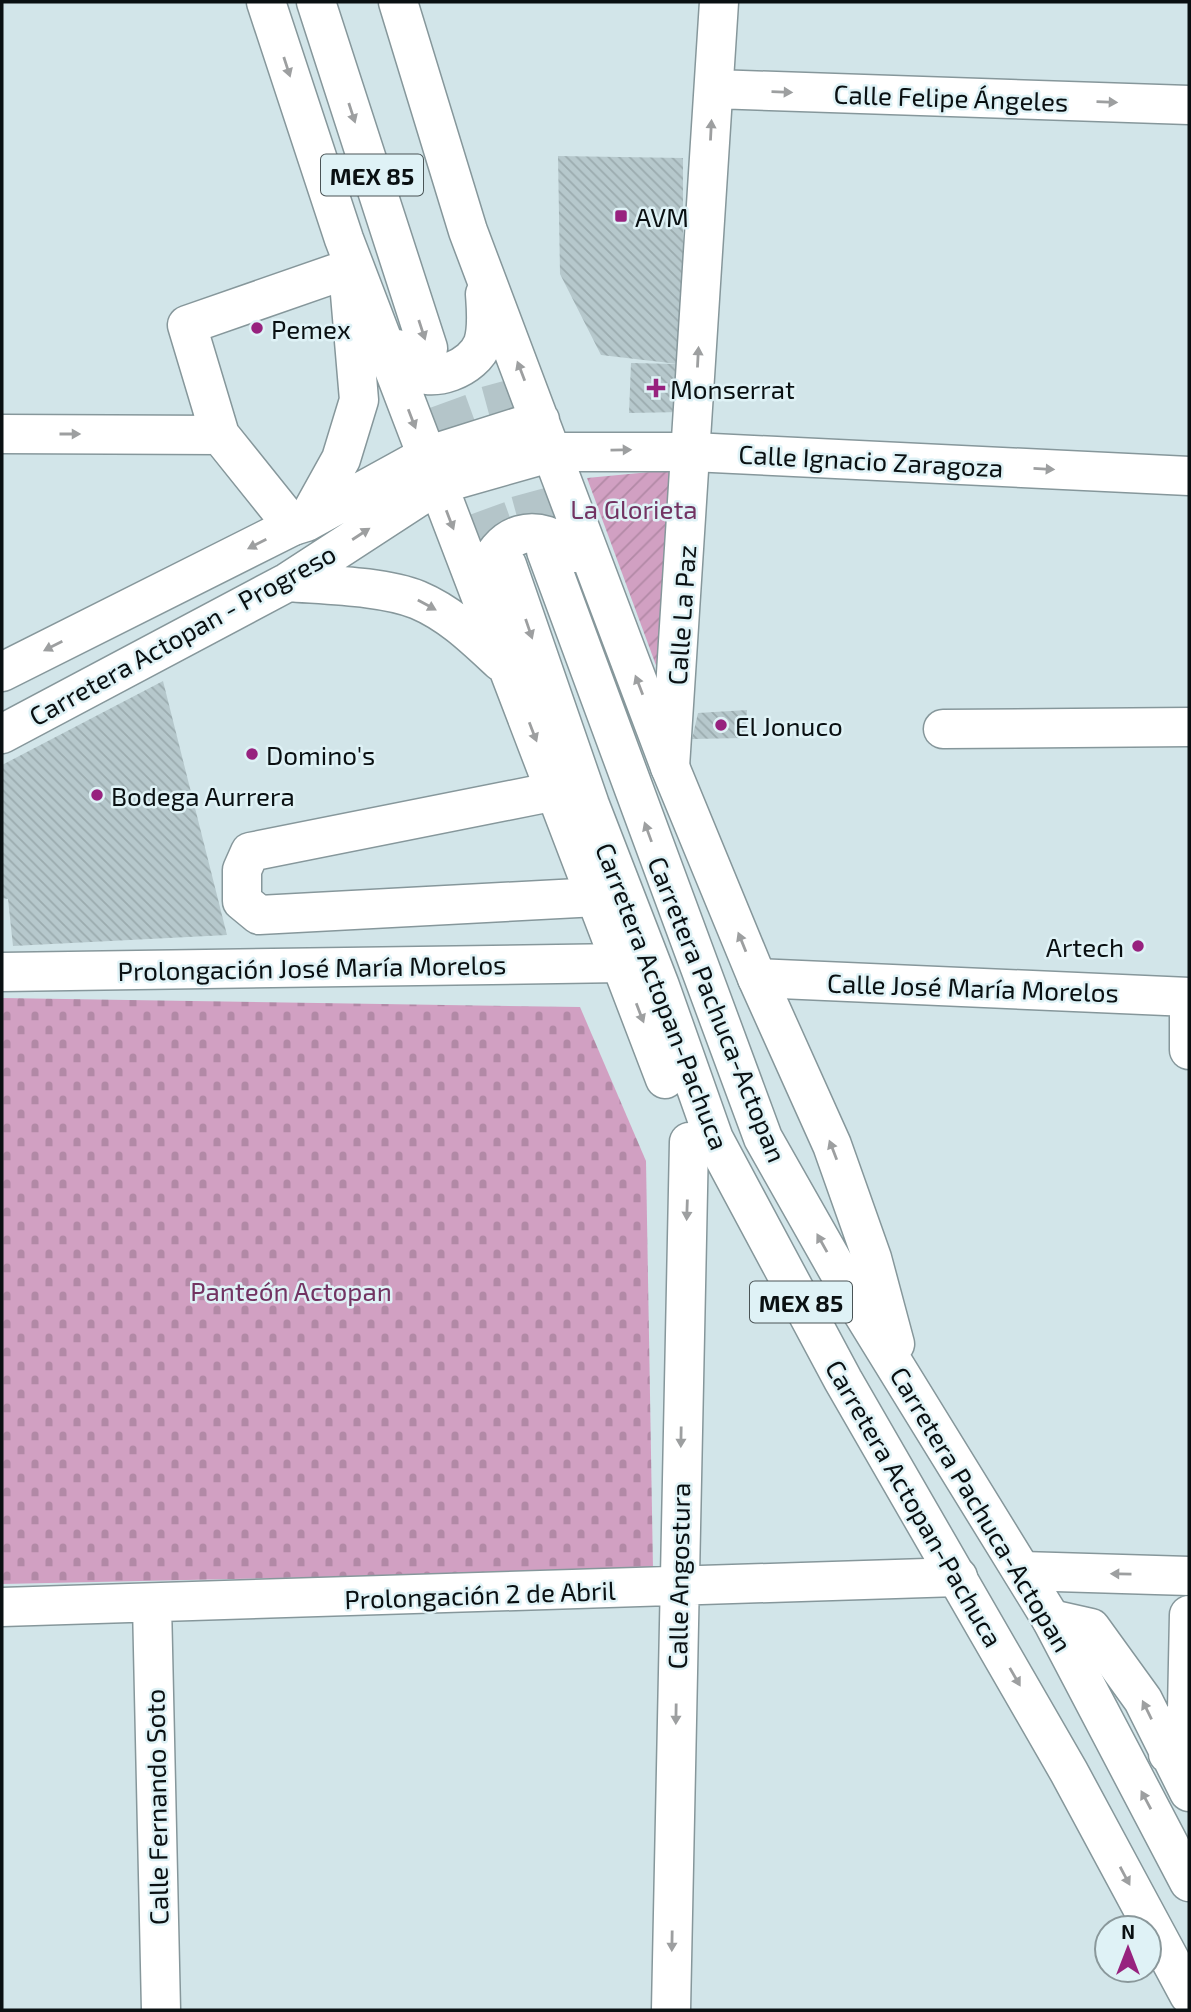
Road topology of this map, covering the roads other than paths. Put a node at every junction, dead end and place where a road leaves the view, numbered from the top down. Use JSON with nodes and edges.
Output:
{"nodes":[{"id":1,"x":265,"y":2,"type":"edge"},
{"id":2,"x":316,"y":2,"type":"edge"},
{"id":3,"x":373,"y":2,"type":"edge"},
{"id":4,"x":398,"y":2,"type":"edge"},
{"id":5,"x":719,"y":2,"type":"edge"},
{"id":6,"x":714,"y":89,"type":"junction"},
{"id":7,"x":1189,"y":105,"type":"edge"},
{"id":8,"x":346,"y":254,"type":"junction"},
{"id":9,"x":482,"y":268,"type":"junction"},
{"id":10,"x":369,"y":306,"type":"junction"},
{"id":11,"x":485,"y":327,"type":"tunnel mouth"},
{"id":12,"x":428,"y":348,"type":"tunnel mouth"},
{"id":13,"x":2,"y":434,"type":"edge"},
{"id":14,"x":220,"y":435,"type":"junction"},
{"id":15,"x":546,"y":436,"type":"junction"},
{"id":16,"x":692,"y":452,"type":"junction"},
{"id":17,"x":431,"y":470,"type":"junction"},
{"id":18,"x":1189,"y":476,"type":"edge"},
{"id":19,"x":299,"y":524,"type":"junction"},
{"id":20,"x":546,"y":551,"type":"tunnel mouth"},
{"id":21,"x":507,"y":565,"type":"tunnel mouth"},
{"id":22,"x":597,"y":573,"type":"junction"},
{"id":23,"x":288,"y":582,"type":"junction"},
{"id":24,"x":484,"y":607,"type":"junction"},
{"id":25,"x":508,"y":668,"type":"junction"},
{"id":26,"x":2,"y":672,"type":"edge"},
{"id":27,"x":1189,"y":727,"type":"edge"},
{"id":28,"x":943,"y":729,"type":"dead end"},
{"id":29,"x":2,"y":734,"type":"edge"},
{"id":30,"x":670,"y":767,"type":"junction"},
{"id":31,"x":556,"y":791,"type":"junction"},
{"id":32,"x":597,"y":897,"type":"junction"},
{"id":33,"x":622,"y":963,"type":"junction"},
{"id":34,"x":2,"y":972,"type":"edge"},
{"id":35,"x":757,"y":978,"type":"junction"},
{"id":36,"x":1189,"y":997,"type":"edge"},
{"id":37,"x":1189,"y":1051,"type":"edge"},
{"id":38,"x":689,"y":1142,"type":"junction"},
{"id":39,"x":904,"y":1379,"type":"junction"},
{"id":40,"x":843,"y":1380,"type":"junction"},
{"id":41,"x":1022,"y":1571,"type":"junction"},
{"id":42,"x":1189,"y":1576,"type":"edge"},
{"id":43,"x":958,"y":1577,"type":"junction"},
{"id":44,"x":678,"y":1588,"type":"junction"},
{"id":45,"x":152,"y":1604,"type":"junction"},
{"id":46,"x":2,"y":1607,"type":"edge"},
{"id":47,"x":1189,"y":1615,"type":"edge"},
{"id":48,"x":1051,"y":1619,"type":"junction"},
{"id":49,"x":1168,"y":1754,"type":"junction"},
{"id":50,"x":1189,"y":1792,"type":"edge"},
{"id":51,"x":1189,"y":1882,"type":"edge"},
{"id":52,"x":1189,"y":1995,"type":"edge"},
{"id":53,"x":160,"y":2010,"type":"edge"},
{"id":54,"x":671,"y":2010,"type":"edge"}],
"edges":[{"from":1,"to":8,"type":"main road","one_way":true},
{"from":2,"to":12,"type":"main road","number":"MEX 85","one_way":true},
{"from":3,"to":11,"type":"main road","number":"MEX 85"},
{"from":4,"to":9,"type":"main road"},
{"from":5,"to":6,"type":"main road","name":"Calle La Paz"},
{"from":6,"to":7,"type":"main road","name":"Calle Felipe Ángeles","one_way":true},
{"from":16,"to":6,"type":"main road","name":"Calle La Paz","one_way":true},
{"from":8,"to":10,"type":"main road"},
{"from":8,"to":14,"type":"main road"},
{"from":8,"to":19,"type":"main road"},
{"from":9,"to":10,"type":"main road"},
{"from":15,"to":9,"type":"main road","one_way":true},
{"from":10,"to":17,"type":"main road","one_way":true},
{"from":13,"to":14,"type":"main road","one_way":true},
{"from":14,"to":19,"type":"main road"},
{"from":15,"to":16,"type":"main road","name":"Calle Ignacio Zaragoza","one_way":true},
{"from":15,"to":17,"type":"main road","name":"Carretera Actopan - Progreso"},
{"from":15,"to":22,"type":"main road"},
{"from":16,"to":18,"type":"main road","name":"Calle Ignacio Zaragoza","one_way":true},
{"from":16,"to":30,"type":"main road","name":"Calle La Paz"},
{"from":17,"to":19,"type":"main road","name":"Carretera Actopan - Progreso"},
{"from":23,"to":17,"type":"main road","name":"Carretera Actopan - Progreso","one_way":true},
{"from":17,"to":24,"type":"main road","one_way":true},
{"from":19,"to":26,"type":"main road","name":"Carretera Actopan - Progreso","one_way":true},
{"from":39,"to":20,"type":"main road","name":"Carretera Pachuca-Actopan","number":"MEX 85","one_way":true},
{"from":21,"to":40,"type":"main road","name":"Carretera Actopan-Pachuca","number":"MEX 85","one_way":true},
{"from":22,"to":24,"type":"main road"},
{"from":30,"to":22,"type":"main road","one_way":true},
{"from":23,"to":25,"type":"main road","one_way":true},
{"from":23,"to":29,"type":"main road","name":"Carretera Actopan - Progreso"},
{"from":24,"to":25,"type":"main road"},
{"from":25,"to":31,"type":"main road","one_way":true},
{"from":27,"to":28,"type":"main road"},
{"from":35,"to":30,"type":"main road","one_way":true},
{"from":31,"to":32,"type":"main road"},
{"from":31,"to":32,"type":"main road"},
{"from":32,"to":33,"type":"main road"},
{"from":33,"to":34,"type":"main road","name":"Prolongación José María Morelos"},
{"from":33,"to":38,"type":"main road","one_way":true},
{"from":35,"to":36,"type":"main road","name":"Calle José María Morelos"},
{"from":39,"to":35,"type":"main road","one_way":true},
{"from":36,"to":37,"type":"main road"},
{"from":38,"to":40,"type":"main road"},
{"from":38,"to":44,"type":"main road","name":"Calle Angostura","one_way":true},
{"from":39,"to":41,"type":"main road","name":"Carretera Pachuca-Actopan","number":"MEX 85"},
{"from":40,"to":43,"type":"main road","name":"Carretera Actopan-Pachuca","number":"MEX 85"},
{"from":42,"to":41,"type":"main road","one_way":true},
{"from":41,"to":48,"type":"main road","name":"Carretera Pachuca-Actopan","number":"MEX 85"},
{"from":43,"to":44,"type":"main road","name":"Prolongación 2 de Abril"},
{"from":43,"to":52,"type":"main road","name":"Carretera Actopan-Pachuca","number":"MEX 85","one_way":true},
{"from":44,"to":45,"type":"main road","name":"Prolongación 2 de Abril"},
{"from":44,"to":54,"type":"main road","name":"Calle Angostura","one_way":true},
{"from":45,"to":46,"type":"main road","name":"Prolongación 2 de Abril"},
{"from":45,"to":53,"type":"main road","name":"Calle Fernando Soto"},
{"from":47,"to":49,"type":"main road"},
{"from":49,"to":48,"type":"main road","one_way":true},
{"from":51,"to":48,"type":"main road","name":"Carretera Pachuca-Actopan","number":"MEX 85","one_way":true},
{"from":49,"to":50,"type":"main road"}]}
